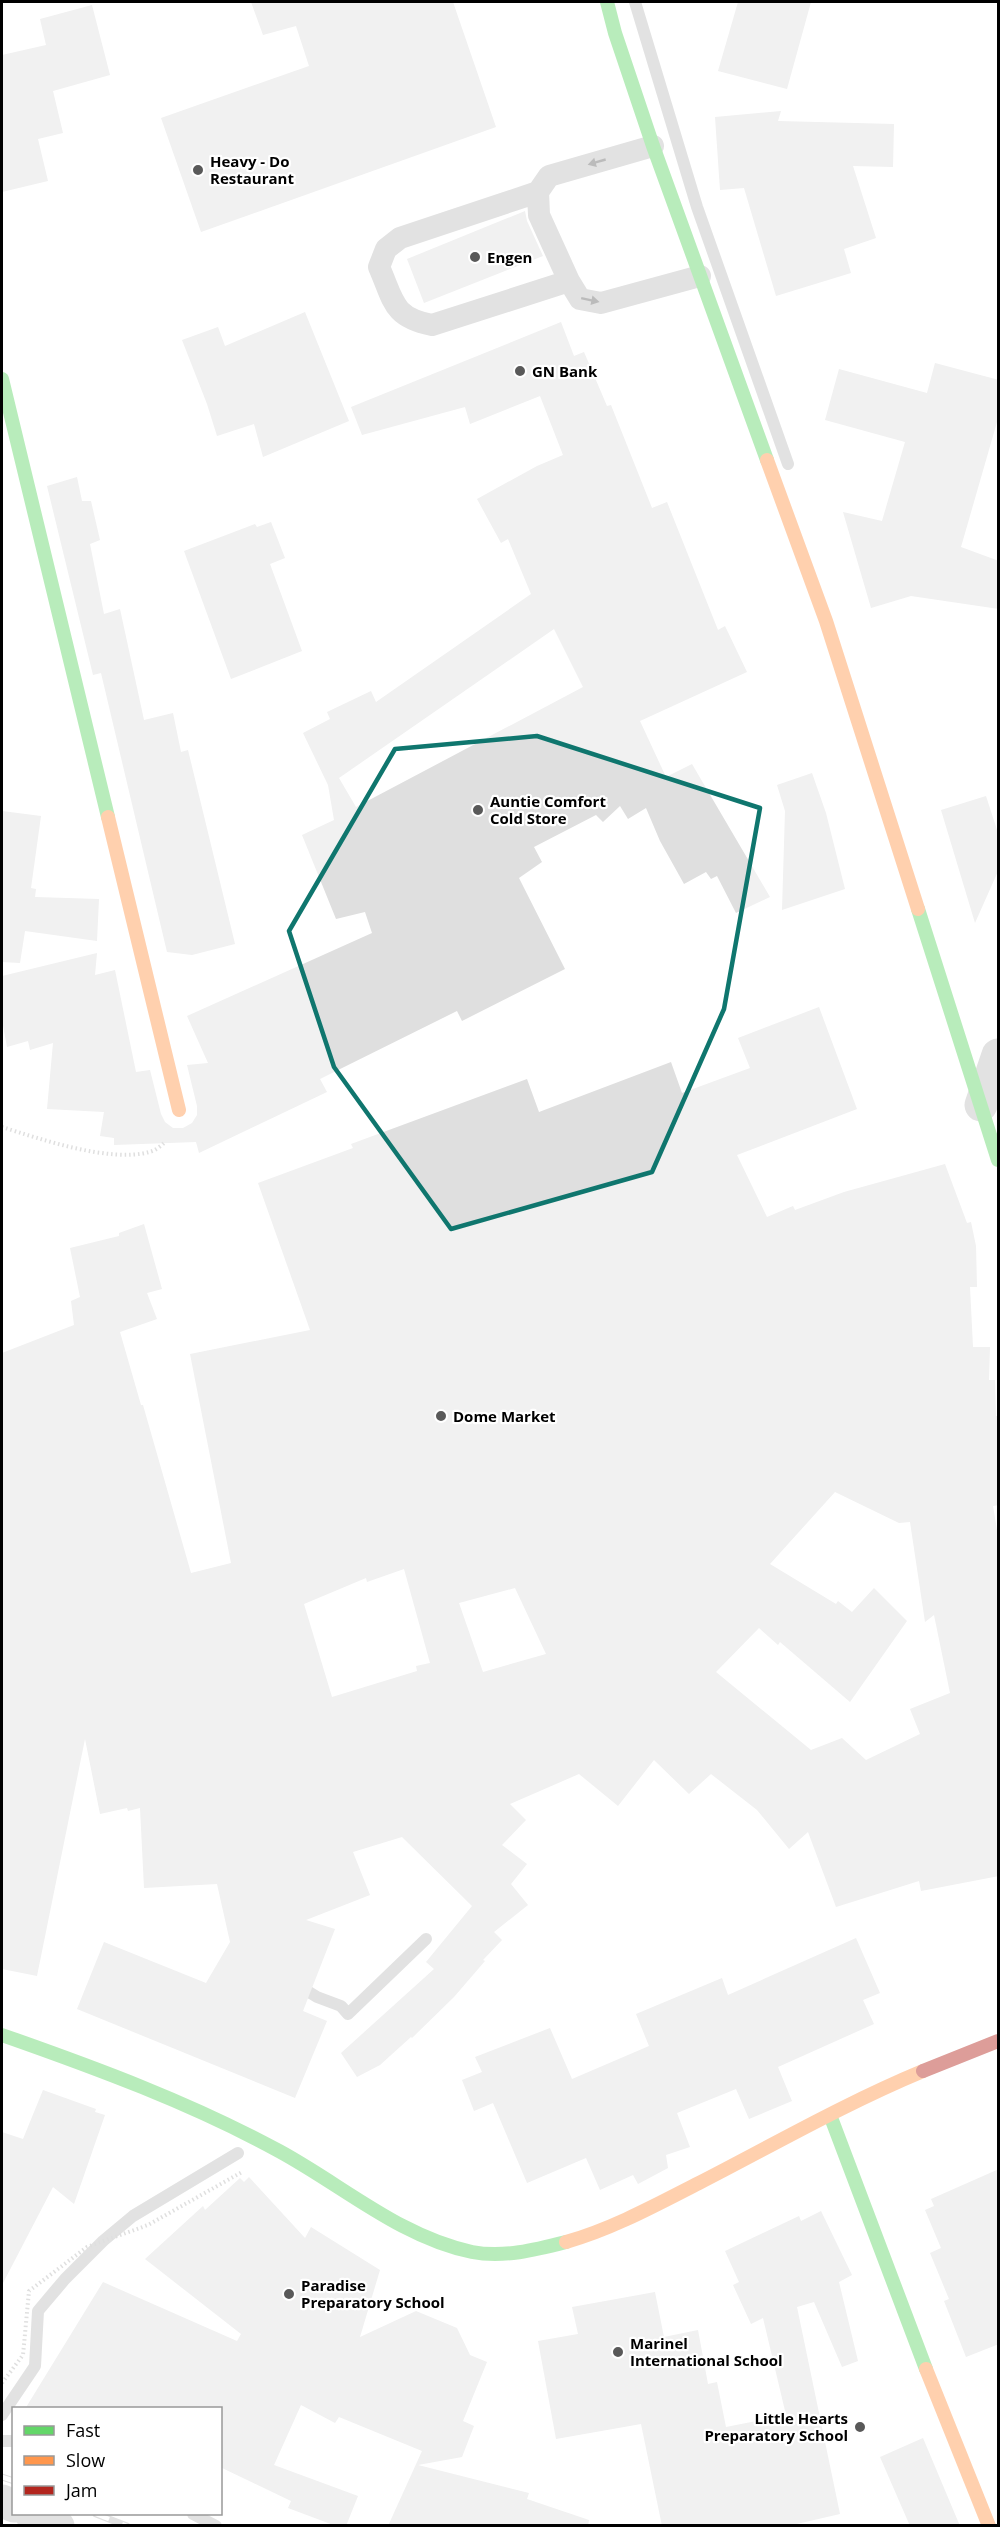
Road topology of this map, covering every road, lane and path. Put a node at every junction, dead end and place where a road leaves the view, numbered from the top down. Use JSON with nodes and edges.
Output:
{"nodes":[{"id":1,"x":606,"y":2,"type":"edge"},
{"id":2,"x":653,"y":146,"type":"junction"},
{"id":3,"x":538,"y":192,"type":"junction"},
{"id":4,"x":700,"y":276,"type":"junction"},
{"id":5,"x":569,"y":281,"type":"junction"},
{"id":6,"x":2,"y":379,"type":"edge"},
{"id":7,"x":999,"y":1055,"type":"edge"},
{"id":8,"x":981,"y":1105,"type":"junction"},
{"id":9,"x":179,"y":1110,"type":"joint"},
{"id":10,"x":2,"y":1127,"type":"edge"},
{"id":11,"x":999,"y":1160,"type":"edge"},
{"id":12,"x":2,"y":2035,"type":"edge"},
{"id":13,"x":999,"y":2041,"type":"edge"},
{"id":14,"x":830,"y":2115,"type":"junction"},
{"id":15,"x":279,"y":2151,"type":"junction"},
{"id":16,"x":2,"y":2383,"type":"edge"},
{"id":17,"x":33,"y":2515,"type":"edge"},
{"id":18,"x":58,"y":2526,"type":"edge"},
{"id":19,"x":989,"y":2526,"type":"edge"}],
"edges":[{"from":1,"to":2,"type":"street"},
{"from":2,"to":3,"type":"lane","one_way":true},
{"from":2,"to":4,"type":"street"},
{"from":3,"to":5,"type":"lane"},
{"from":3,"to":5,"type":"lane"},
{"from":5,"to":4,"type":"lane","one_way":true},
{"from":4,"to":8,"type":"street"},
{"from":6,"to":9,"type":"street"},
{"from":7,"to":8,"type":"street"},
{"from":8,"to":11,"type":"street"},
{"from":9,"to":10,"type":"path"},
{"from":12,"to":15,"type":"street"},
{"from":13,"to":14,"type":"street"},
{"from":14,"to":15,"type":"street"},
{"from":14,"to":19,"type":"street"},
{"from":15,"to":16,"type":"path"},
{"from":17,"to":18,"type":"street"}]}
